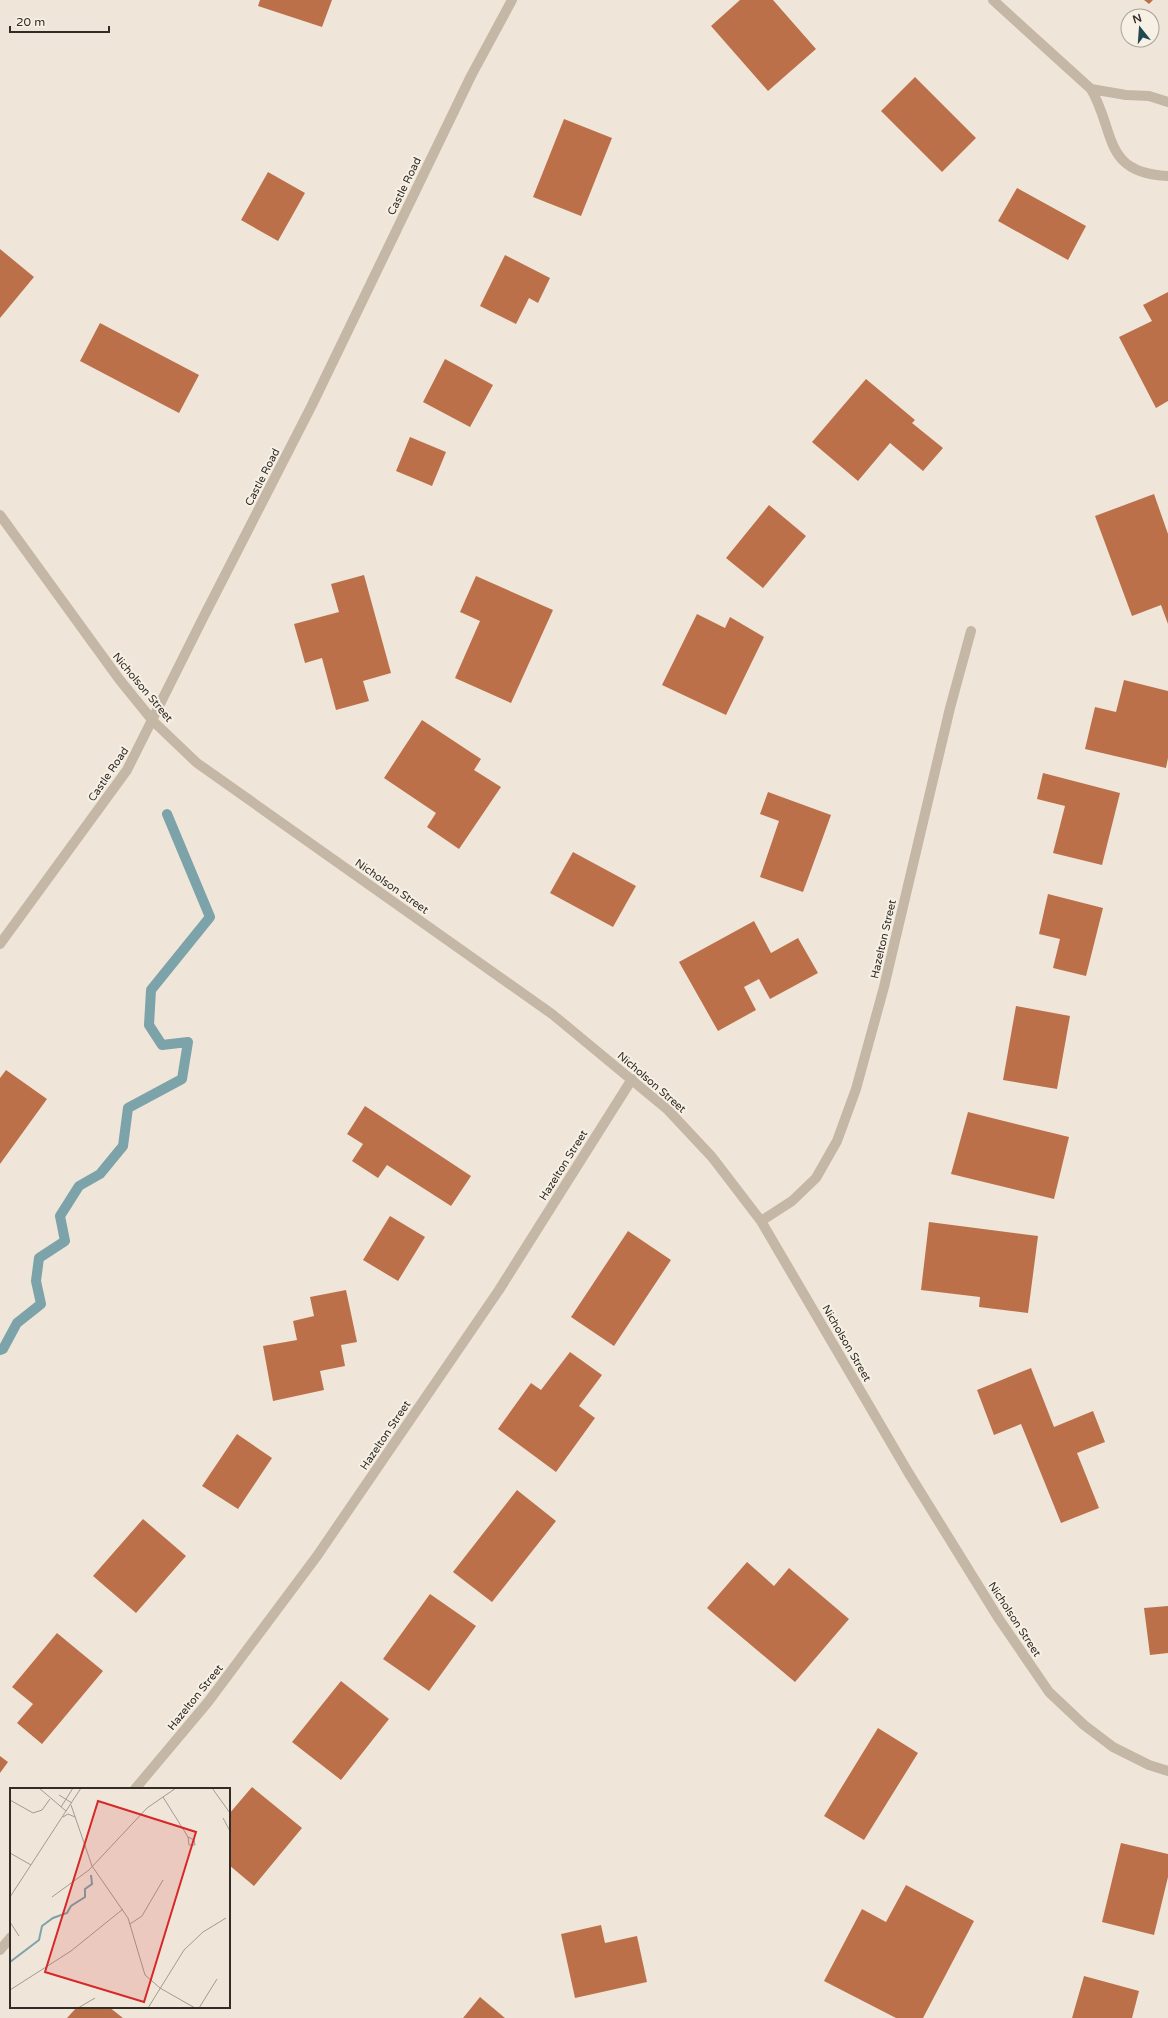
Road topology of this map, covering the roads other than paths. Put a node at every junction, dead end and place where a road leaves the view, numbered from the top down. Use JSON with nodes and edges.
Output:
{"nodes":[{"id":1,"x":512,"y":0,"type":"edge"},
{"id":2,"x":993,"y":0,"type":"edge"},
{"id":3,"x":1091,"y":89,"type":"junction"},
{"id":4,"x":1168,"y":102,"type":"edge"},
{"id":5,"x":1168,"y":176,"type":"edge"},
{"id":6,"x":0,"y":515,"type":"edge"},
{"id":7,"x":971,"y":631,"type":"dead end"},
{"id":8,"x":153,"y":721,"type":"junction"},
{"id":9,"x":0,"y":944,"type":"edge"},
{"id":10,"x":632,"y":1079,"type":"junction"},
{"id":11,"x":761,"y":1221,"type":"junction"},
{"id":12,"x":1168,"y":1771,"type":"edge"},
{"id":13,"x":135,"y":1788,"type":"edge"},
{"id":14,"x":10,"y":1938,"type":"edge"},
{"id":15,"x":0,"y":1950,"type":"edge"}],
"edges":[{"from":1,"to":8,"type":"street","name":"Castle Road"},
{"from":2,"to":3,"type":"street"},
{"from":3,"to":4,"type":"street"},
{"from":3,"to":5,"type":"street"},
{"from":6,"to":8,"type":"street","name":"Nicholson Street"},
{"from":7,"to":11,"type":"street","name":"Hazelton Street"},
{"from":8,"to":9,"type":"street","name":"Castle Road"},
{"from":8,"to":10,"type":"street","name":"Nicholson Street"},
{"from":10,"to":11,"type":"street","name":"Nicholson Street"},
{"from":10,"to":13,"type":"street","name":"Hazelton Street"},
{"from":11,"to":12,"type":"street","name":"Nicholson Street"},
{"from":14,"to":15,"type":"street"}]}
